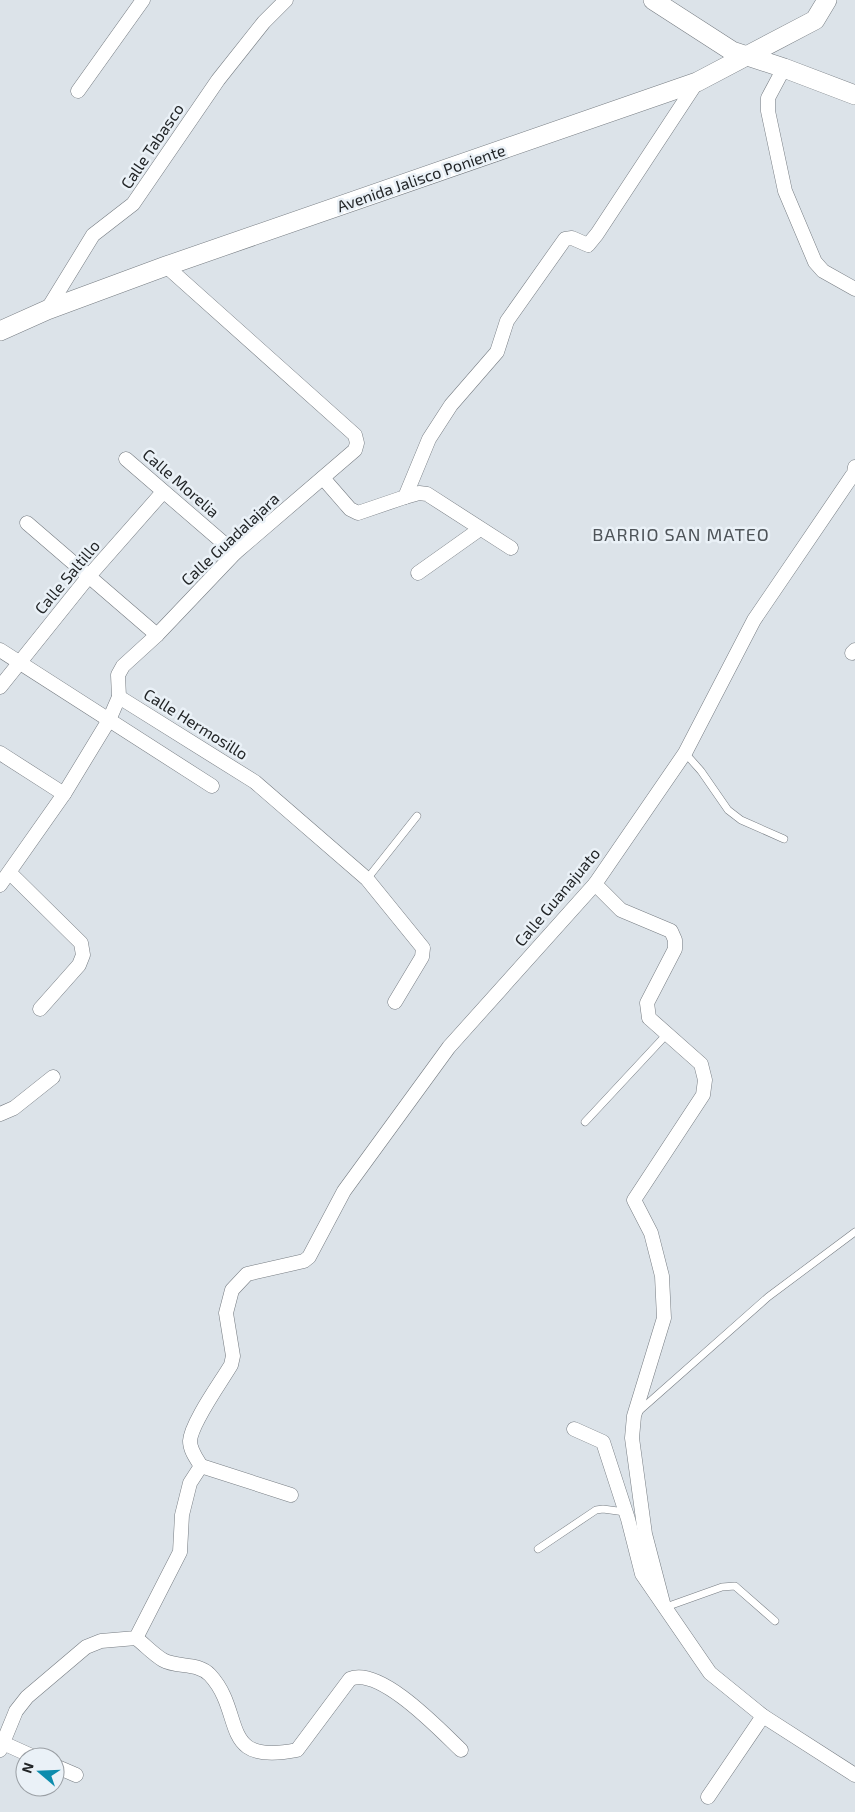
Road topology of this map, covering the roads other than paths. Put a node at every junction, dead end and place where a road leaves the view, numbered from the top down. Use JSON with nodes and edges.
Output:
{"nodes":[{"id":1,"x":143,"y":0,"type":"edge"},
{"id":2,"x":286,"y":0,"type":"edge"},
{"id":3,"x":653,"y":0,"type":"edge"},
{"id":4,"x":827,"y":0,"type":"edge"},
{"id":5,"x":748,"y":57,"type":"junction"},
{"id":6,"x":784,"y":68,"type":"junction"},
{"id":7,"x":697,"y":82,"type":"junction"},
{"id":8,"x":78,"y":91,"type":"dead end"},
{"id":9,"x":855,"y":95,"type":"edge"},
{"id":10,"x":166,"y":266,"type":"junction"},
{"id":11,"x":855,"y":289,"type":"edge"},
{"id":12,"x":47,"y":310,"type":"junction"},
{"id":13,"x":0,"y":331,"type":"edge"},
{"id":14,"x":126,"y":459,"type":"dead end"},
{"id":15,"x":855,"y":471,"type":"edge"},
{"id":16,"x":323,"y":478,"type":"junction"},
{"id":17,"x":163,"y":492,"type":"junction"},
{"id":18,"x":405,"y":498,"type":"junction"},
{"id":19,"x":26,"y":523,"type":"dead end"},
{"id":20,"x":480,"y":529,"type":"junction"},
{"id":21,"x":511,"y":548,"type":"dead end"},
{"id":22,"x":235,"y":553,"type":"junction"},
{"id":23,"x":418,"y":573,"type":"dead end"},
{"id":24,"x":89,"y":576,"type":"junction"},
{"id":25,"x":157,"y":635,"type":"junction"},
{"id":26,"x":0,"y":650,"type":"edge"},
{"id":27,"x":19,"y":663,"type":"junction"},
{"id":28,"x":0,"y":687,"type":"edge"},
{"id":29,"x":119,"y":697,"type":"junction"},
{"id":30,"x":109,"y":720,"type":"junction"},
{"id":31,"x":0,"y":753,"type":"edge"},
{"id":32,"x":685,"y":753,"type":"junction"},
{"id":33,"x":212,"y":786,"type":"dead end"},
{"id":34,"x":64,"y":794,"type":"junction"},
{"id":35,"x":417,"y":816,"type":"dead end"},
{"id":36,"x":784,"y":839,"type":"dead end"},
{"id":37,"x":10,"y":873,"type":"junction"},
{"id":38,"x":367,"y":879,"type":"junction"},
{"id":39,"x":595,"y":884,"type":"junction"},
{"id":40,"x":0,"y":885,"type":"edge"},
{"id":41,"x":395,"y":1002,"type":"dead end"},
{"id":42,"x":40,"y":1009,"type":"dead end"},
{"id":43,"x":667,"y":1034,"type":"junction"},
{"id":44,"x":53,"y":1077,"type":"dead end"},
{"id":45,"x":0,"y":1114,"type":"edge"},
{"id":46,"x":585,"y":1122,"type":"dead end"},
{"id":47,"x":855,"y":1232,"type":"edge"},
{"id":48,"x":634,"y":1416,"type":"junction"},
{"id":49,"x":574,"y":1429,"type":"dead end"},
{"id":50,"x":201,"y":1466,"type":"junction"},
{"id":51,"x":291,"y":1495,"type":"dead end"},
{"id":52,"x":625,"y":1512,"type":"junction"},
{"id":53,"x":538,"y":1549,"type":"dead end"},
{"id":54,"x":665,"y":1605,"type":"junction"},
{"id":55,"x":775,"y":1621,"type":"dead end"},
{"id":56,"x":136,"y":1638,"type":"junction"},
{"id":57,"x":763,"y":1716,"type":"junction"},
{"id":58,"x":1,"y":1747,"type":"edge"},
{"id":59,"x":461,"y":1750,"type":"dead end"},
{"id":60,"x":15,"y":1751,"type":"edge"},
{"id":61,"x":65,"y":1770,"type":"edge"},
{"id":62,"x":76,"y":1775,"type":"dead end"},
{"id":63,"x":855,"y":1775,"type":"edge"},
{"id":64,"x":708,"y":1797,"type":"dead end"}],
"edges":[{"from":1,"to":8,"type":"street"},
{"from":2,"to":12,"type":"street","name":"Calle Tabasco"},
{"from":3,"to":5,"type":"street"},
{"from":4,"to":5,"type":"street","name":"Avenida Jalisco Poniente"},
{"from":5,"to":6,"type":"street"},
{"from":5,"to":7,"type":"street","name":"Avenida Jalisco Poniente"},
{"from":6,"to":9,"type":"street"},
{"from":6,"to":11,"type":"street"},
{"from":7,"to":10,"type":"street","name":"Avenida Jalisco Poniente"},
{"from":7,"to":18,"type":"street"},
{"from":10,"to":12,"type":"street","name":"Avenida Jalisco Poniente"},
{"from":10,"to":16,"type":"street","name":"Calle Guadalajara"},
{"from":12,"to":13,"type":"street","name":"Avenida Jalisco Poniente"},
{"from":14,"to":17,"type":"street","name":"Calle Morelia"},
{"from":15,"to":32,"type":"street","name":"Calle Guanajuato"},
{"from":16,"to":18,"type":"street"},
{"from":16,"to":22,"type":"street","name":"Calle Guadalajara"},
{"from":17,"to":22,"type":"street","name":"Calle Morelia"},
{"from":17,"to":24,"type":"street","name":"Calle Saltillo"},
{"from":18,"to":20,"type":"street"},
{"from":19,"to":24,"type":"street"},
{"from":20,"to":21,"type":"street"},
{"from":20,"to":23,"type":"street"},
{"from":22,"to":25,"type":"street","name":"Calle Guadalajara"},
{"from":24,"to":25,"type":"street"},
{"from":24,"to":27,"type":"street","name":"Calle Saltillo"},
{"from":25,"to":29,"type":"street","name":"Calle Guadalajara"},
{"from":26,"to":27,"type":"street"},
{"from":27,"to":28,"type":"street","name":"Calle Saltillo"},
{"from":27,"to":30,"type":"street"},
{"from":29,"to":30,"type":"street","name":"Calle Guadalajara"},
{"from":29,"to":38,"type":"street","name":"Calle Hermosillo"},
{"from":30,"to":33,"type":"street"},
{"from":30,"to":34,"type":"street","name":"Calle Guadalajara"},
{"from":31,"to":34,"type":"street"},
{"from":32,"to":36,"type":"lane"},
{"from":32,"to":39,"type":"street","name":"Calle Guanajuato"},
{"from":34,"to":37,"type":"street","name":"Calle Guadalajara"},
{"from":35,"to":38,"type":"lane"},
{"from":37,"to":40,"type":"street","name":"Calle Guadalajara"},
{"from":37,"to":42,"type":"street"},
{"from":38,"to":41,"type":"street","name":"Calle Hermosillo"},
{"from":39,"to":43,"type":"street"},
{"from":39,"to":50,"type":"street","name":"Calle Guanajuato"},
{"from":43,"to":46,"type":"lane"},
{"from":43,"to":48,"type":"street"},
{"from":44,"to":45,"type":"street"},
{"from":47,"to":48,"type":"lane"},
{"from":48,"to":54,"type":"street"},
{"from":49,"to":52,"type":"street"},
{"from":50,"to":51,"type":"street"},
{"from":50,"to":56,"type":"street"},
{"from":52,"to":53,"type":"lane"},
{"from":52,"to":54,"type":"street"},
{"from":54,"to":55,"type":"lane"},
{"from":54,"to":57,"type":"street"},
{"from":56,"to":58,"type":"street"},
{"from":56,"to":59,"type":"street"},
{"from":57,"to":63,"type":"street"},
{"from":57,"to":64,"type":"street"},
{"from":58,"to":60,"type":"street"},
{"from":61,"to":62,"type":"street"}]}
